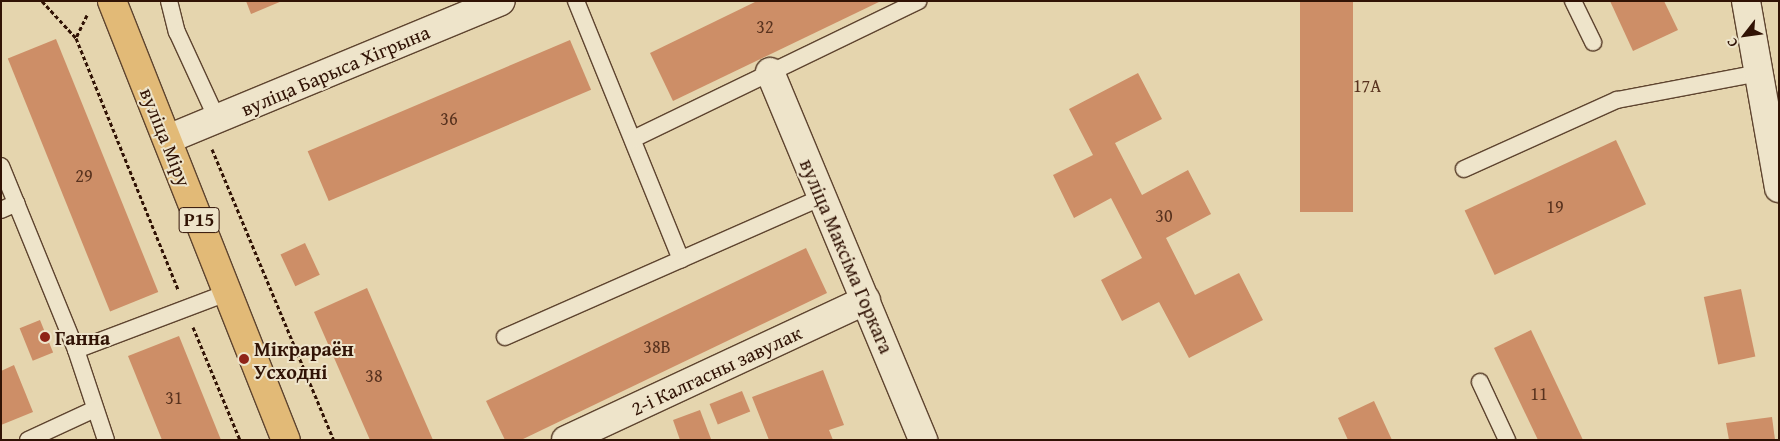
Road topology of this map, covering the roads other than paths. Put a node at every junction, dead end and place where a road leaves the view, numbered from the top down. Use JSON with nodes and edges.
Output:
{"nodes":[{"id":1,"x":112,"y":1,"type":"edge"},
{"id":2,"x":169,"y":1,"type":"edge"},
{"id":3,"x":501,"y":1,"type":"edge"},
{"id":4,"x":576,"y":1,"type":"edge"},
{"id":5,"x":918,"y":1,"type":"edge"},
{"id":6,"x":1573,"y":1,"type":"edge"},
{"id":7,"x":1746,"y":1,"type":"edge"},
{"id":8,"x":1593,"y":42,"type":"dead end"},
{"id":9,"x":770,"y":72,"type":"junction"},
{"id":10,"x":1758,"y":73,"type":"junction"},
{"id":11,"x":213,"y":129,"type":"junction"},
{"id":12,"x":168,"y":139,"type":"junction"},
{"id":13,"x":633,"y":139,"type":"junction"},
{"id":14,"x":1,"y":166,"type":"edge"},
{"id":15,"x":1464,"y":169,"type":"dead end"},
{"id":16,"x":1779,"y":188,"type":"edge"},
{"id":17,"x":823,"y":197,"type":"junction"},
{"id":18,"x":17,"y":203,"type":"junction"},
{"id":19,"x":1,"y":210,"type":"edge"},
{"id":20,"x":681,"y":258,"type":"junction"},
{"id":21,"x":227,"y":293,"type":"junction"},
{"id":22,"x":866,"y":300,"type":"junction"},
{"id":23,"x":506,"y":338,"type":"dead end"},
{"id":24,"x":76,"y":350,"type":"junction"},
{"id":25,"x":1480,"y":382,"type":"dead end"},
{"id":26,"x":93,"y":410,"type":"junction"},
{"id":27,"x":915,"y":437,"type":"edge"},
{"id":28,"x":28,"y":440,"type":"edge"},
{"id":29,"x":106,"y":440,"type":"edge"},
{"id":30,"x":286,"y":440,"type":"edge"},
{"id":31,"x":566,"y":440,"type":"edge"},
{"id":32,"x":1507,"y":440,"type":"edge"}],
"edges":[{"from":1,"to":12,"type":"main road","name":"вуліца Міру","number":"Р15"},
{"from":2,"to":11,"type":"lane"},
{"from":3,"to":11,"type":"street","name":"вуліца Барыса Хігрына"},
{"from":4,"to":13,"type":"lane"},
{"from":5,"to":9,"type":"lane"},
{"from":6,"to":8,"type":"lane"},
{"from":7,"to":10,"type":"street"},
{"from":9,"to":13,"type":"lane"},
{"from":9,"to":17,"type":"street","name":"вуліца Максіма Горкага"},
{"from":10,"to":15,"type":"lane"},
{"from":10,"to":16,"type":"street"},
{"from":11,"to":12,"type":"street","name":"вуліца Барыса Хігрына"},
{"from":12,"to":21,"type":"main road","name":"вуліца Міру","number":"Р15"},
{"from":13,"to":20,"type":"lane"},
{"from":14,"to":18,"type":"lane"},
{"from":17,"to":20,"type":"lane"},
{"from":17,"to":22,"type":"street","name":"вуліца Максіма Горкага"},
{"from":18,"to":19,"type":"lane"},
{"from":18,"to":24,"type":"lane"},
{"from":20,"to":23,"type":"lane"},
{"from":21,"to":24,"type":"lane"},
{"from":21,"to":30,"type":"main road","name":"вуліца Міру","number":"Р15"},
{"from":22,"to":27,"type":"street","name":"вуліца Максіма Горкага"},
{"from":22,"to":31,"type":"street","name":"2-і Калгасны завулак"},
{"from":24,"to":26,"type":"lane"},
{"from":25,"to":32,"type":"lane"},
{"from":26,"to":28,"type":"lane"},
{"from":26,"to":29,"type":"lane"}]}
